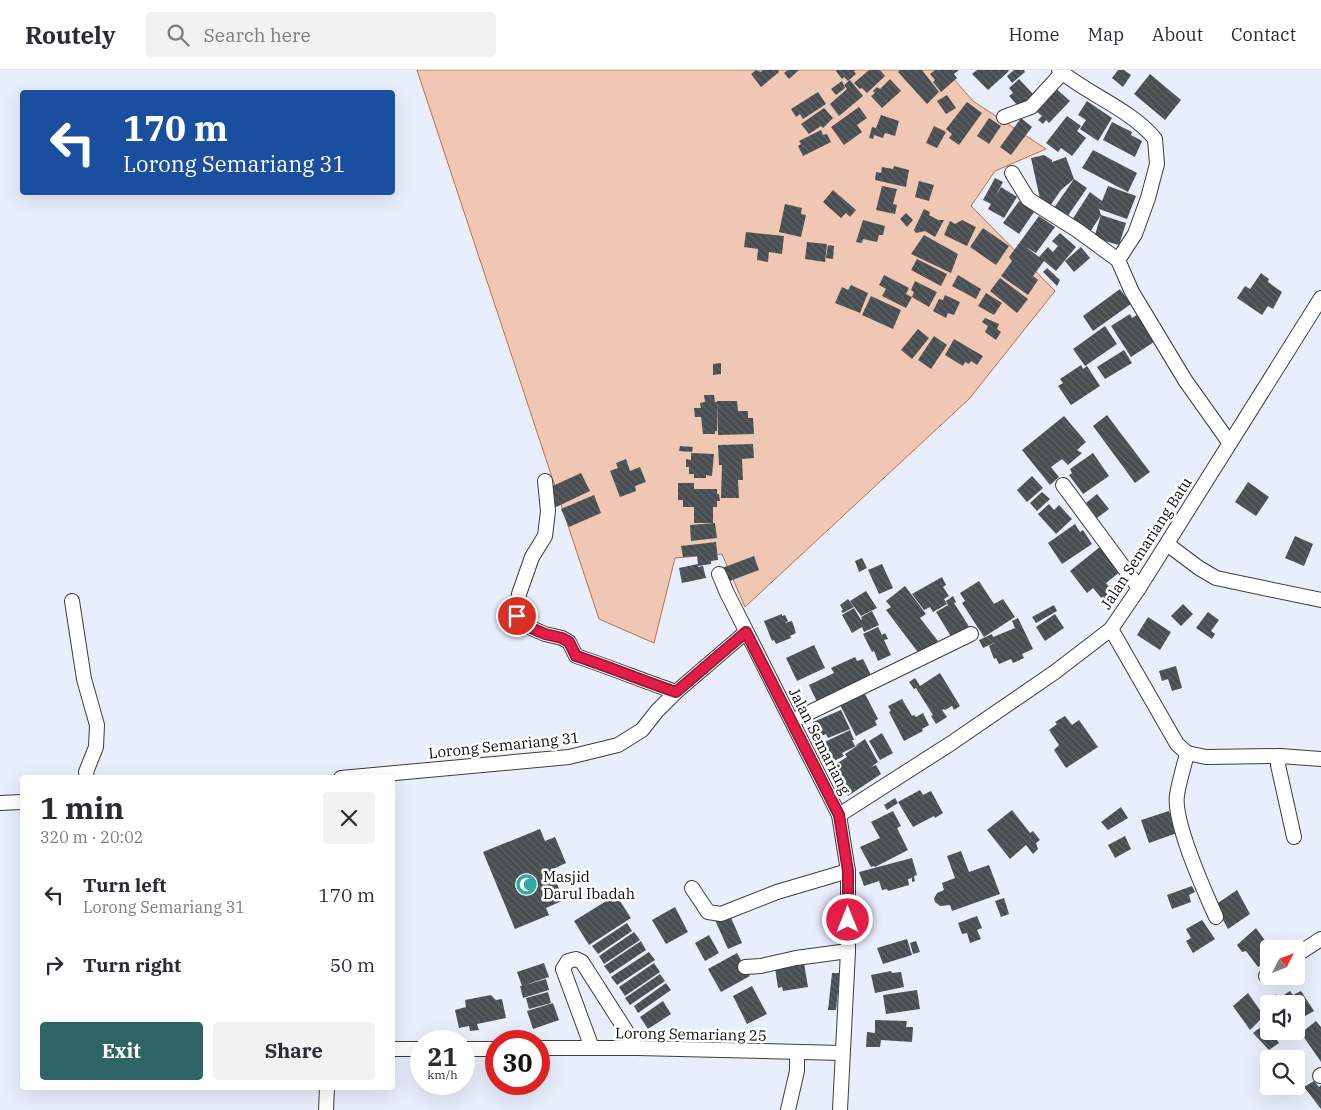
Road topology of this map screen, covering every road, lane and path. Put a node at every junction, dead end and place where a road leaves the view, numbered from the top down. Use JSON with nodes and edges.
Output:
{"nodes":[{"id":1,"x":1061,"y":71,"type":"edge"},
{"id":2,"x":1004,"y":117,"type":"dead end"},
{"id":3,"x":1012,"y":172,"type":"dead end"},
{"id":4,"x":1118,"y":260,"type":"junction"},
{"id":5,"x":1321,"y":298,"type":"edge"},
{"id":6,"x":1229,"y":442,"type":"junction"},
{"id":7,"x":545,"y":481,"type":"dead end"},
{"id":8,"x":1063,"y":485,"type":"dead end"},
{"id":9,"x":1167,"y":544,"type":"junction"},
{"id":10,"x":719,"y":574,"type":"dead end"},
{"id":11,"x":1139,"y":588,"type":"junction"},
{"id":12,"x":1321,"y":600,"type":"edge"},
{"id":13,"x":72,"y":601,"type":"dead end"},
{"id":14,"x":1111,"y":628,"type":"junction"},
{"id":15,"x":746,"y":632,"type":"junction"},
{"id":16,"x":971,"y":634,"type":"dead end"},
{"id":17,"x":676,"y":692,"type":"junction"},
{"id":18,"x":792,"y":721,"type":"junction"},
{"id":19,"x":1187,"y":753,"type":"junction"},
{"id":20,"x":1280,"y":756,"type":"junction"},
{"id":21,"x":1321,"y":758,"type":"edge"},
{"id":22,"x":86,"y":775,"type":"edge"},
{"id":23,"x":374,"y":775,"type":"edge"},
{"id":24,"x":20,"y":802,"type":"edge"},
{"id":25,"x":0,"y":804,"type":"edge"},
{"id":26,"x":839,"y":815,"type":"junction"},
{"id":27,"x":1294,"y":837,"type":"dead end"},
{"id":28,"x":848,"y":871,"type":"junction"},
{"id":29,"x":692,"y":888,"type":"dead end"},
{"id":30,"x":1216,"y":917,"type":"dead end"},
{"id":31,"x":1321,"y":939,"type":"edge"},
{"id":32,"x":1305,"y":949,"type":"edge"},
{"id":33,"x":848,"y":951,"type":"junction"},
{"id":34,"x":745,"y":967,"type":"dead end"},
{"id":35,"x":550,"y":1048,"type":"edge"},
{"id":36,"x":592,"y":1048,"type":"junction"},
{"id":37,"x":637,"y":1048,"type":"junction"},
{"id":38,"x":395,"y":1049,"type":"edge"},
{"id":39,"x":410,"y":1049,"type":"edge"},
{"id":40,"x":797,"y":1053,"type":"junction"},
{"id":41,"x":842,"y":1053,"type":"junction"},
{"id":42,"x":327,"y":1090,"type":"edge"},
{"id":43,"x":326,"y":1110,"type":"edge"},
{"id":44,"x":788,"y":1110,"type":"edge"},
{"id":45,"x":840,"y":1110,"type":"edge"}],
"edges":[{"from":1,"to":2,"type":"street"},
{"from":1,"to":4,"type":"street"},
{"from":3,"to":4,"type":"street"},
{"from":4,"to":6,"type":"street"},
{"from":5,"to":6,"type":"street","name":"Jalan Semariang Batu"},
{"from":6,"to":9,"type":"street","name":"Jalan Semariang Batu"},
{"from":7,"to":17,"type":"street"},
{"from":8,"to":11,"type":"street"},
{"from":9,"to":11,"type":"street","name":"Jalan Semariang Batu"},
{"from":9,"to":12,"type":"street"},
{"from":10,"to":15,"type":"street","name":"Jalan Semariang"},
{"from":11,"to":14,"type":"street","name":"Jalan Semariang Batu"},
{"from":13,"to":22,"type":"street"},
{"from":14,"to":19,"type":"street"},
{"from":14,"to":26,"type":"street","name":"Jalan Semariang Batu"},
{"from":15,"to":17,"type":"street","name":"Lorong Semariang 31"},
{"from":15,"to":18,"type":"street","name":"Jalan Semariang"},
{"from":16,"to":18,"type":"street"},
{"from":17,"to":23,"type":"street","name":"Lorong Semariang 31"},
{"from":18,"to":26,"type":"street","name":"Jalan Semariang"},
{"from":19,"to":20,"type":"street"},
{"from":19,"to":30,"type":"street"},
{"from":20,"to":21,"type":"street"},
{"from":20,"to":27,"type":"street"},
{"from":24,"to":25,"type":"street"},
{"from":26,"to":28,"type":"street","name":"Jalan Semariang"},
{"from":28,"to":29,"type":"street"},
{"from":28,"to":33,"type":"street","name":"Jalan Semariang"},
{"from":31,"to":32,"type":"street"},
{"from":33,"to":34,"type":"street"},
{"from":33,"to":41,"type":"street","name":"Jalan Semariang"},
{"from":35,"to":36,"type":"street","name":"Lorong Semariang 25"},
{"from":36,"to":37,"type":"street","name":"Lorong Semariang 25"},
{"from":36,"to":37,"type":"street"},
{"from":37,"to":40,"type":"street","name":"Lorong Semariang 25"},
{"from":38,"to":39,"type":"street"},
{"from":40,"to":41,"type":"street","name":"Lorong Semariang 25"},
{"from":40,"to":44,"type":"street"},
{"from":41,"to":45,"type":"street","name":"Jalan Semariang"},
{"from":42,"to":43,"type":"street"}]}
